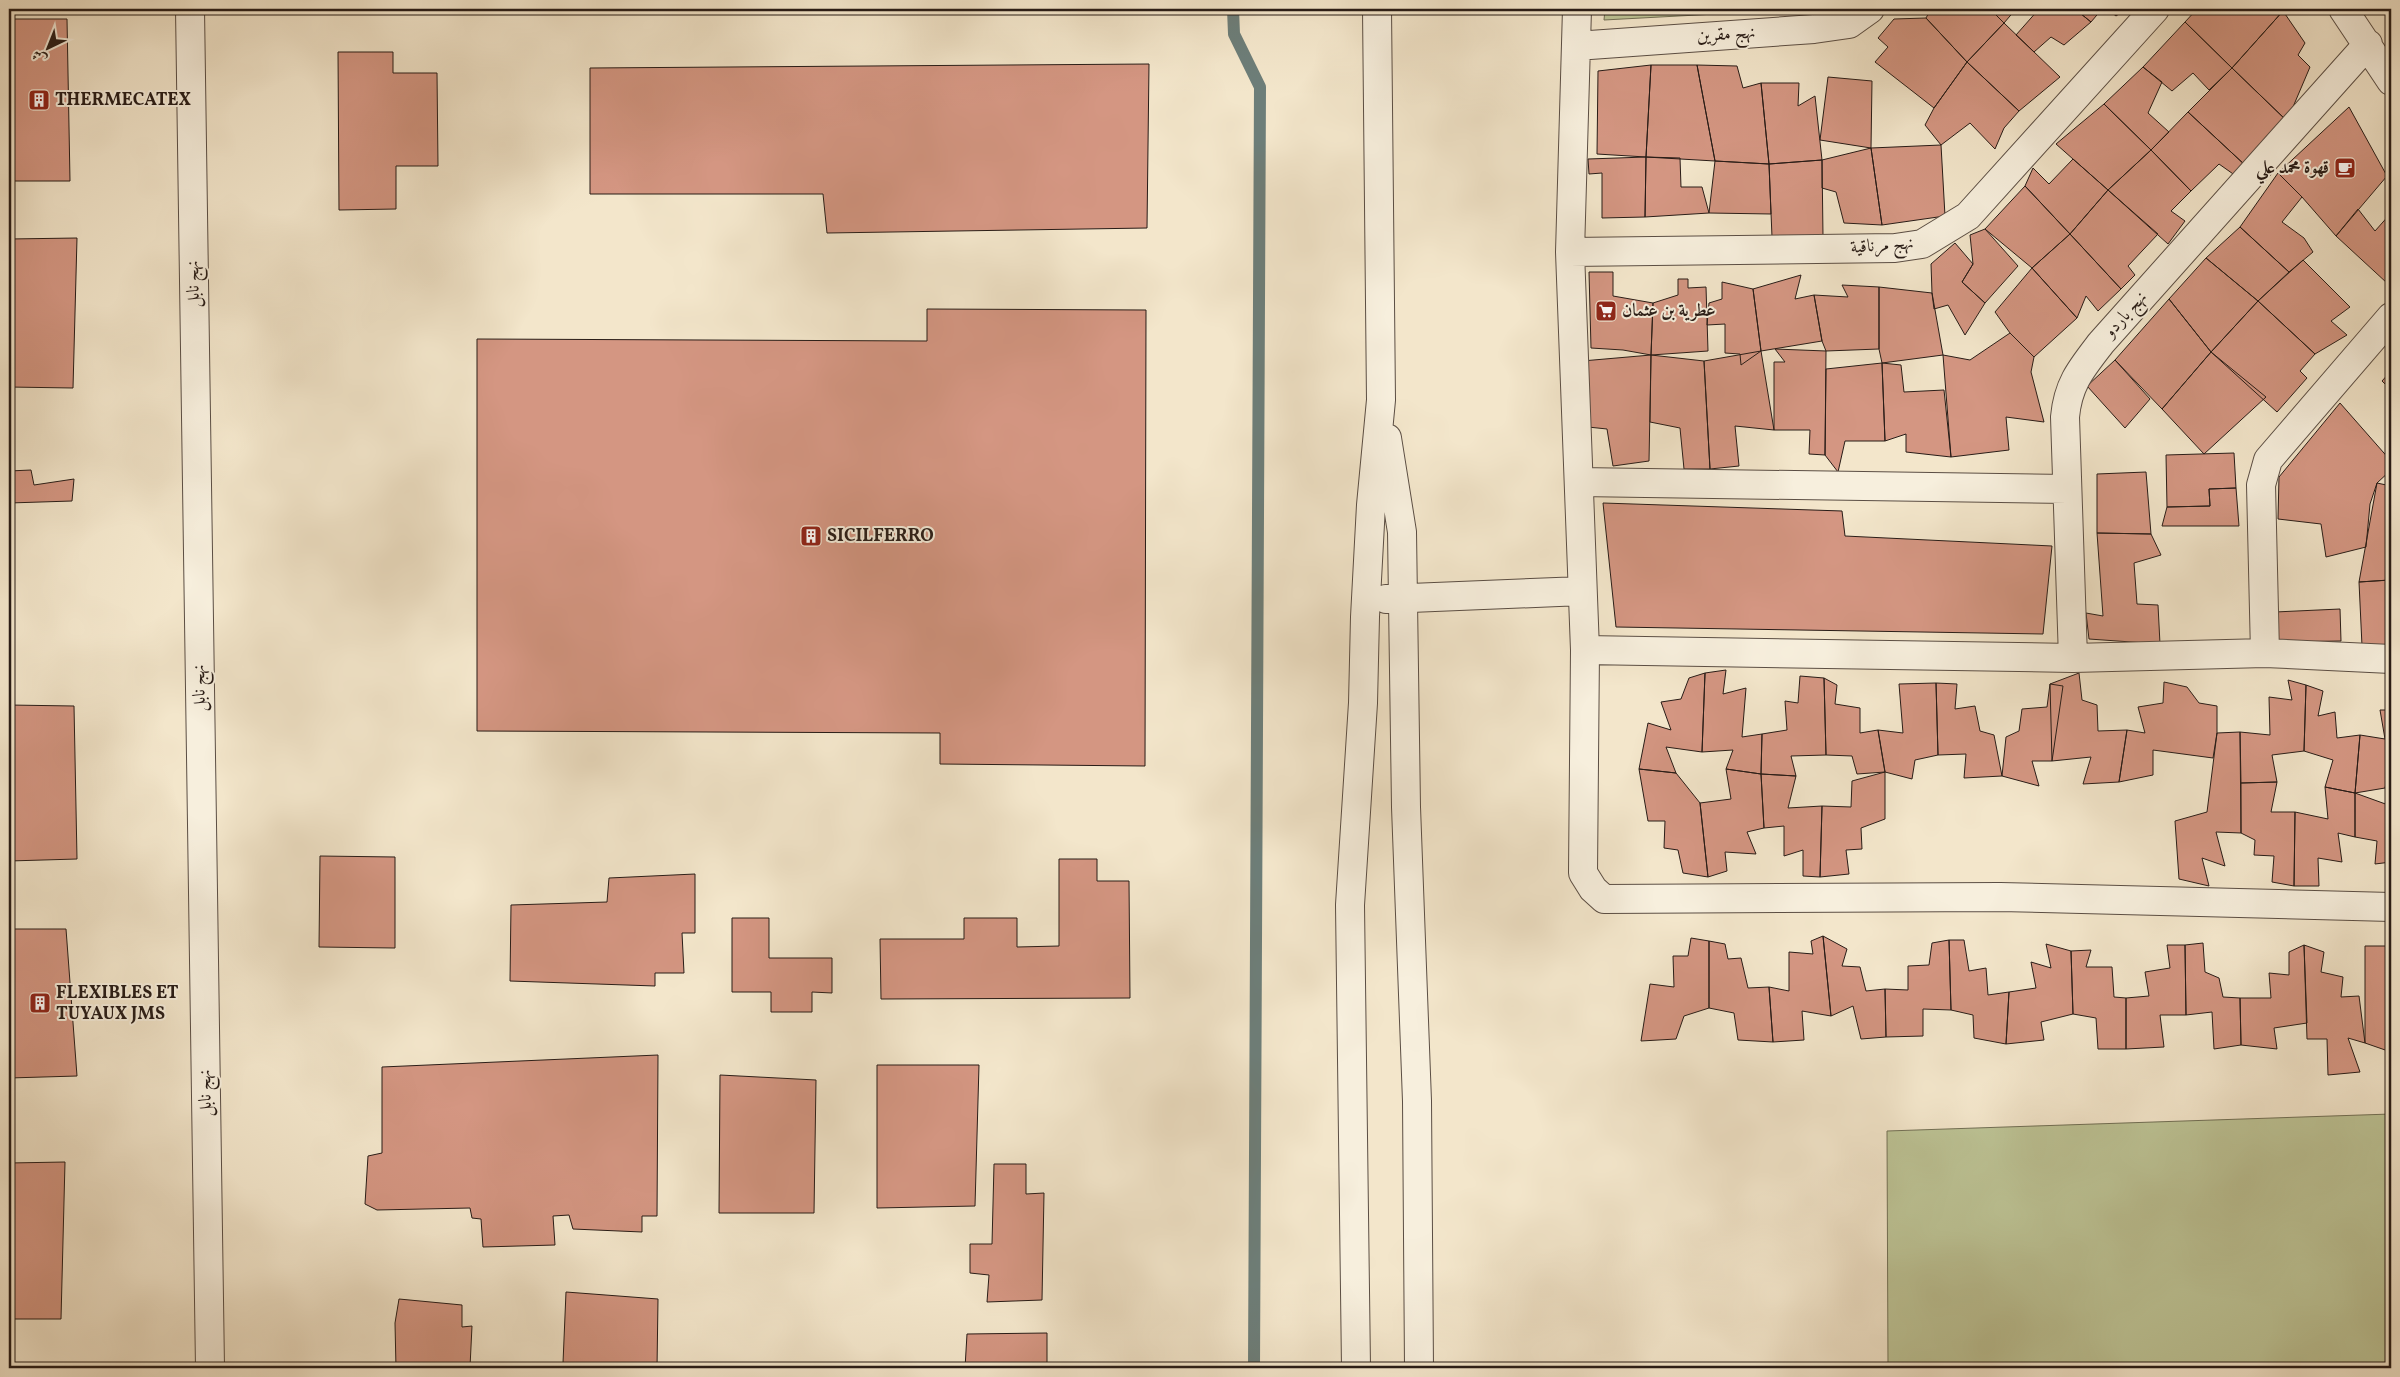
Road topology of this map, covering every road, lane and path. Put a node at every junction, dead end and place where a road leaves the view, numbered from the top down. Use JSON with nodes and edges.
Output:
{"nodes":[{"id":1,"x":190,"y":9,"type":"edge"},
{"id":2,"x":1377,"y":9,"type":"edge"},
{"id":3,"x":1577,"y":9,"type":"edge"},
{"id":4,"x":1870,"y":9,"type":"edge"},
{"id":5,"x":2155,"y":9,"type":"edge"},
{"id":6,"x":2343,"y":9,"type":"edge"},
{"id":7,"x":2368,"y":44,"type":"junction"},
{"id":8,"x":1576,"y":46,"type":"junction"},
{"id":9,"x":2391,"y":81,"type":"edge"},
{"id":10,"x":1570,"y":252,"type":"junction"},
{"id":11,"x":2391,"y":317,"type":"edge"},
{"id":12,"x":1381,"y":400,"type":"junction"},
{"id":13,"x":1578,"y":482,"type":"junction"},
{"id":14,"x":2067,"y":488,"type":"junction"},
{"id":15,"x":1582,"y":591,"type":"junction"},
{"id":16,"x":1404,"y":598,"type":"junction"},
{"id":17,"x":1365,"y":600,"type":"junction"},
{"id":18,"x":1585,"y":650,"type":"junction"},
{"id":19,"x":2265,"y":653,"type":"junction"},
{"id":20,"x":2073,"y":658,"type":"junction"},
{"id":21,"x":2391,"y":659,"type":"edge"},
{"id":22,"x":2391,"y":907,"type":"edge"},
{"id":23,"x":210,"y":1368,"type":"edge"},
{"id":24,"x":1356,"y":1368,"type":"edge"},
{"id":25,"x":1419,"y":1368,"type":"edge"}],
"edges":[{"from":1,"to":23,"type":"street","name":"نهج نابل"},
{"from":2,"to":12,"type":"street"},
{"from":3,"to":8,"type":"street"},
{"from":4,"to":8,"type":"street","name":"نهج مقرين"},
{"from":5,"to":10,"type":"street","name":"نهج مرناقية"},
{"from":6,"to":7,"type":"street"},
{"from":7,"to":9,"type":"street"},
{"from":7,"to":14,"type":"street","name":"نهج باردو"},
{"from":8,"to":10,"type":"street"},
{"from":10,"to":13,"type":"street"},
{"from":11,"to":19,"type":"street"},
{"from":12,"to":16,"type":"street"},
{"from":12,"to":17,"type":"street"},
{"from":13,"to":14,"type":"street"},
{"from":13,"to":15,"type":"street"},
{"from":14,"to":20,"type":"street","name":"نهج باردو"},
{"from":15,"to":16,"type":"street"},
{"from":15,"to":18,"type":"street"},
{"from":16,"to":17,"type":"street"},
{"from":16,"to":25,"type":"street"},
{"from":17,"to":24,"type":"street"},
{"from":18,"to":20,"type":"street"},
{"from":18,"to":22,"type":"street"},
{"from":19,"to":20,"type":"street"},
{"from":19,"to":21,"type":"street"}]}
